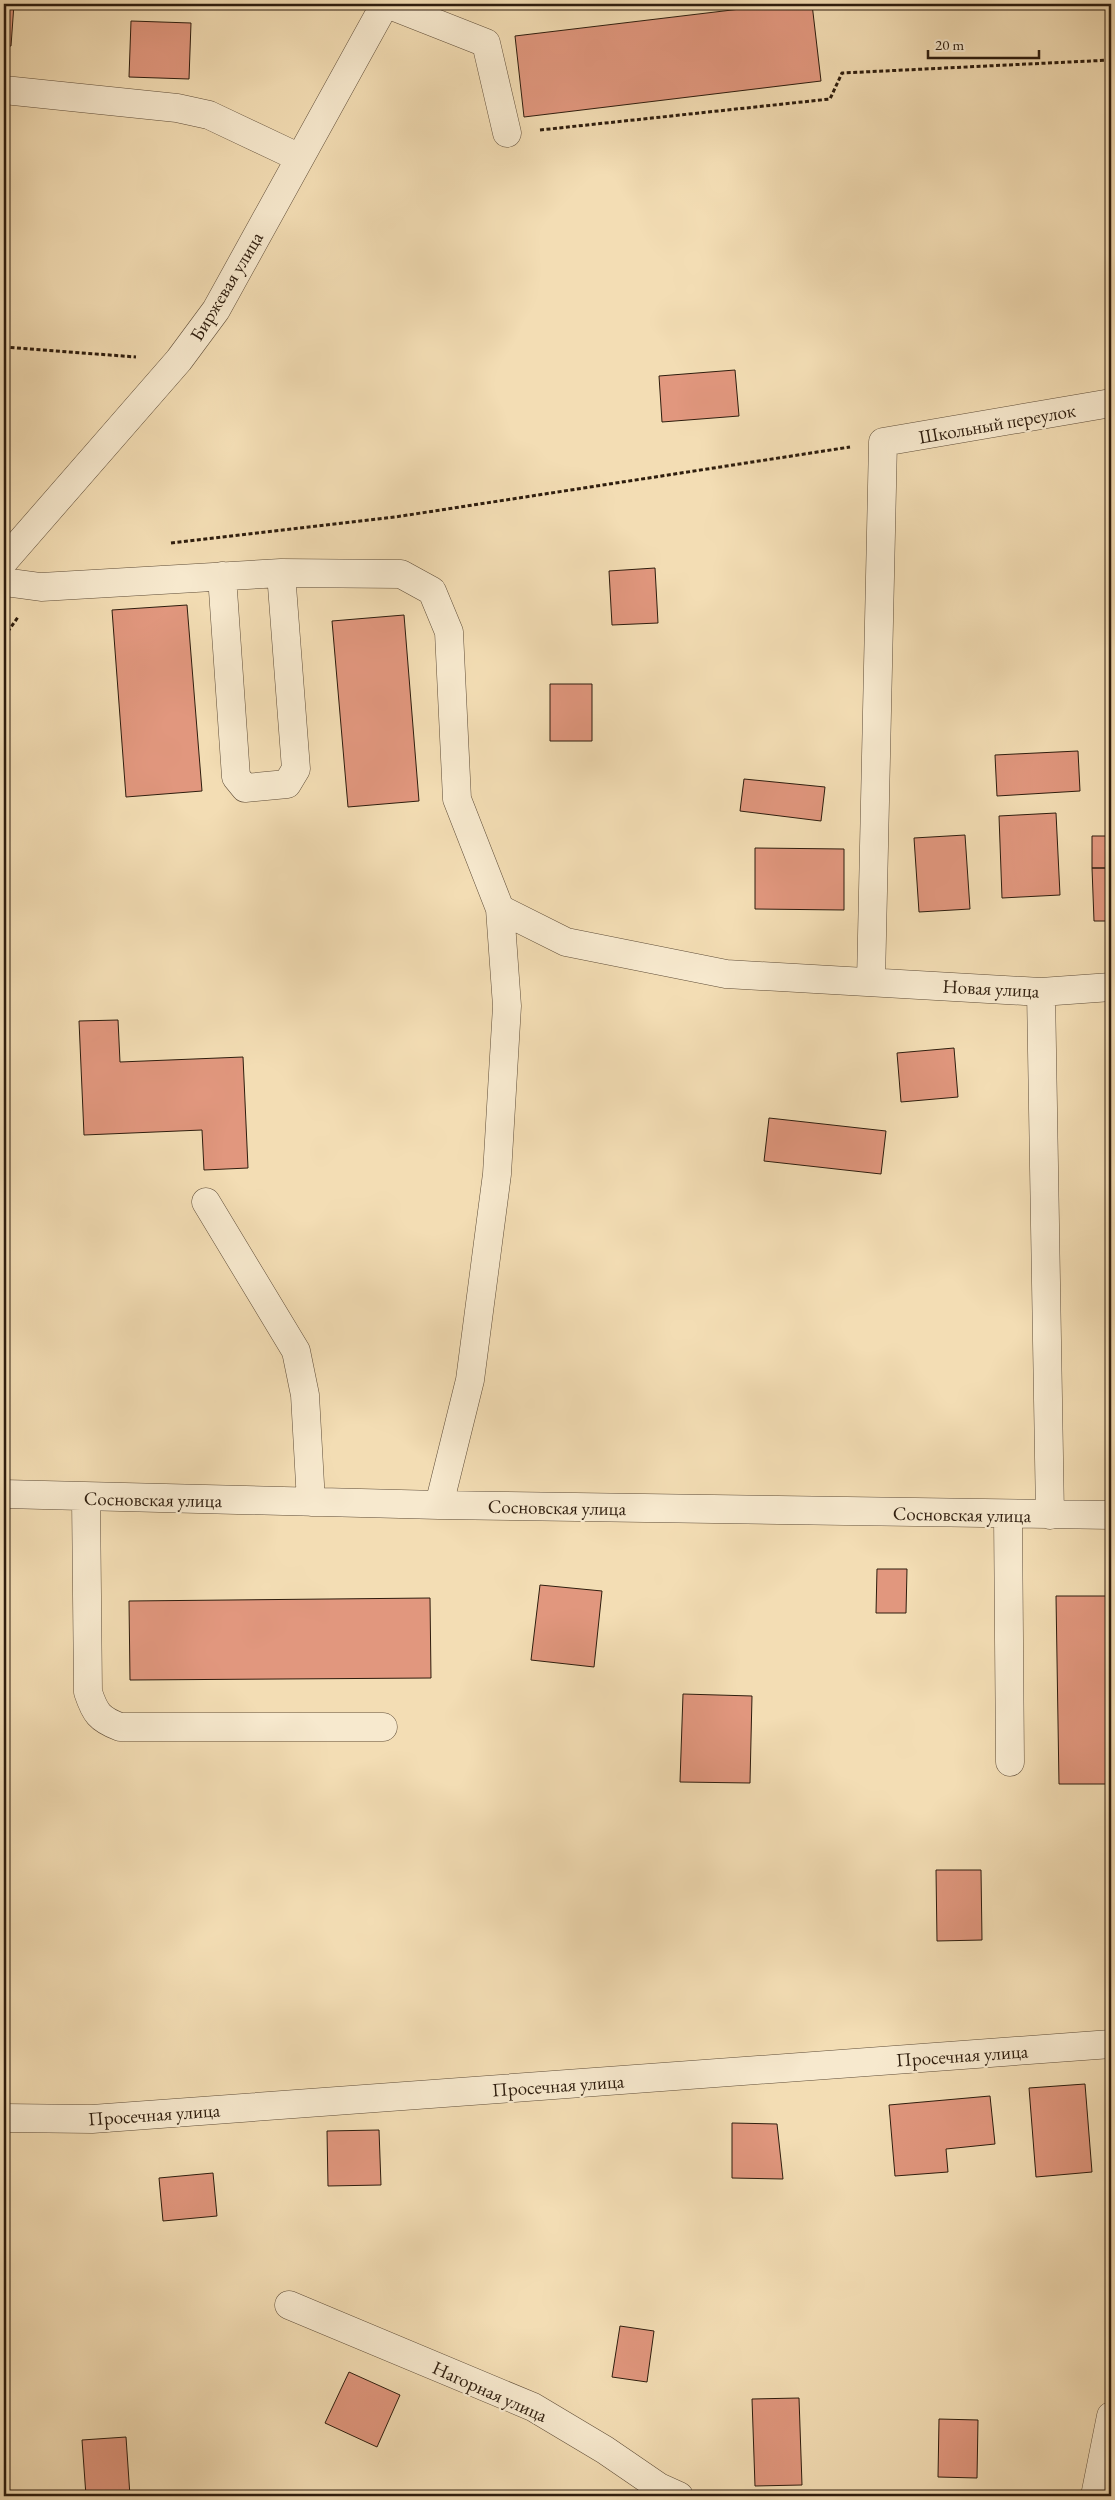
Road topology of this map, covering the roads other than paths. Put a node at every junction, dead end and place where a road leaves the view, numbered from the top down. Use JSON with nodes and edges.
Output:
{"nodes":[{"id":1,"x":386,"y":4,"type":"edge"},
{"id":2,"x":4,"y":90,"type":"edge"},
{"id":3,"x":507,"y":133,"type":"road end"},
{"id":4,"x":300,"y":158,"type":"junction"},
{"id":5,"x":1111,"y":403,"type":"edge"},
{"id":6,"x":4,"y":561,"type":"edge"},
{"id":7,"x":281,"y":573,"type":"junction"},
{"id":8,"x":222,"y":576,"type":"junction"},
{"id":9,"x":4,"y":582,"type":"edge"},
{"id":10,"x":500,"y":909,"type":"junction"},
{"id":11,"x":871,"y":980,"type":"junction"},
{"id":12,"x":1111,"y":987,"type":"edge"},
{"id":13,"x":1041,"y":992,"type":"junction"},
{"id":14,"x":206,"y":1202,"type":"dead end"},
{"id":15,"x":4,"y":1494,"type":"edge"},
{"id":16,"x":86,"y":1498,"type":"junction"},
{"id":17,"x":311,"y":1502,"type":"junction"},
{"id":18,"x":440,"y":1505,"type":"junction"},
{"id":19,"x":1008,"y":1515,"type":"junction"},
{"id":20,"x":1050,"y":1515,"type":"junction"},
{"id":21,"x":1111,"y":1515,"type":"edge"},
{"id":22,"x":383,"y":1727,"type":"dead end"},
{"id":23,"x":1010,"y":1762,"type":"dead end"},
{"id":24,"x":1111,"y":2044,"type":"edge"},
{"id":25,"x":4,"y":2118,"type":"edge"},
{"id":26,"x":289,"y":2305,"type":"dead end"},
{"id":27,"x":1111,"y":2416,"type":"edge"},
{"id":28,"x":679,"y":2496,"type":"edge"},
{"id":29,"x":1095,"y":2496,"type":"edge"}],
"edges":[{"from":1,"to":3,"type":"street"},
{"from":1,"to":4,"type":"street","name":"Биржевая улица"},
{"from":2,"to":4,"type":"street"},
{"from":4,"to":6,"type":"street","name":"Биржевая улица"},
{"from":5,"to":11,"type":"street","name":"Школьный переулок"},
{"from":7,"to":8,"type":"street"},
{"from":7,"to":8,"type":"street"},
{"from":7,"to":10,"type":"street"},
{"from":8,"to":9,"type":"street"},
{"from":10,"to":11,"type":"street","name":"Новая улица"},
{"from":10,"to":18,"type":"street"},
{"from":11,"to":13,"type":"street","name":"Новая улица"},
{"from":12,"to":13,"type":"street","name":"Новая улица"},
{"from":13,"to":20,"type":"street"},
{"from":14,"to":17,"type":"street"},
{"from":15,"to":16,"type":"street","name":"Сосновская улица"},
{"from":16,"to":17,"type":"street","name":"Сосновская улица"},
{"from":16,"to":22,"type":"street"},
{"from":17,"to":18,"type":"street","name":"Сосновская улица"},
{"from":18,"to":19,"type":"street","name":"Сосновская улица"},
{"from":19,"to":20,"type":"street","name":"Сосновская улица"},
{"from":19,"to":23,"type":"street"},
{"from":20,"to":21,"type":"street","name":"Сосновская улица"},
{"from":24,"to":25,"type":"street","name":"Просечная улица"},
{"from":26,"to":28,"type":"street","name":"Нагорная улица"},
{"from":27,"to":29,"type":"street"}]}
